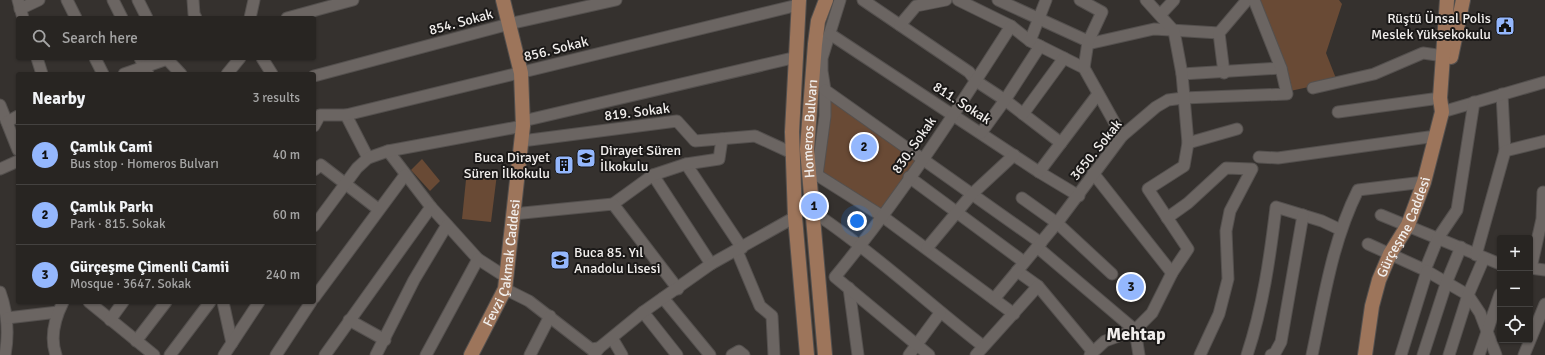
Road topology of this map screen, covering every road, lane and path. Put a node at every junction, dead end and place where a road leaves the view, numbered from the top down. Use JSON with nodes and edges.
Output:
{"nodes":[{"id":1,"x":39,"y":0,"type":"edge"},
{"id":2,"x":68,"y":0,"type":"edge"},
{"id":3,"x":113,"y":0,"type":"edge"},
{"id":4,"x":138,"y":0,"type":"edge"},
{"id":5,"x":193,"y":0,"type":"edge"},
{"id":6,"x":254,"y":0,"type":"edge"},
{"id":7,"x":353,"y":0,"type":"edge"},
{"id":8,"x":503,"y":0,"type":"edge"},
{"id":9,"x":616,"y":0,"type":"edge"},
{"id":10,"x":826,"y":0,"type":"edge"},
{"id":11,"x":840,"y":0,"type":"edge"},
{"id":12,"x":863,"y":0,"type":"edge"},
{"id":13,"x":946,"y":0,"type":"edge"},
{"id":14,"x":958,"y":0,"type":"edge"},
{"id":15,"x":998,"y":0,"type":"edge"},
{"id":16,"x":1046,"y":0,"type":"edge"},
{"id":17,"x":1080,"y":0,"type":"edge"},
{"id":18,"x":1146,"y":0,"type":"edge"},
{"id":19,"x":1174,"y":0,"type":"edge"},
{"id":20,"x":1247,"y":0,"type":"edge"},
{"id":21,"x":1254,"y":0,"type":"edge"},
{"id":22,"x":1448,"y":0,"type":"edge"},
{"id":23,"x":1462,"y":0,"type":"edge"},
{"id":24,"x":798,"y":3,"type":"edge"},
{"id":25,"x":21,"y":9,"type":"edge"},
{"id":26,"x":1161,"y":14,"type":"junction"},
{"id":27,"x":75,"y":16,"type":"edge"},
{"id":28,"x":121,"y":16,"type":"edge"},
{"id":29,"x":146,"y":16,"type":"edge"},
{"id":30,"x":196,"y":16,"type":"edge"},
{"id":31,"x":250,"y":16,"type":"edge"},
{"id":32,"x":294,"y":16,"type":"edge"},
{"id":33,"x":1039,"y":19,"type":"junction"},
{"id":34,"x":509,"y":24,"type":"junction"},
{"id":35,"x":900,"y":25,"type":"junction"},
{"id":36,"x":1011,"y":26,"type":"junction"},
{"id":37,"x":1174,"y":31,"type":"junction"},
{"id":38,"x":830,"y":34,"type":"junction"},
{"id":39,"x":1219,"y":34,"type":"junction"},
{"id":40,"x":1088,"y":42,"type":"junction"},
{"id":41,"x":1035,"y":43,"type":"junction"},
{"id":42,"x":1444,"y":56,"type":"junction"},
{"id":43,"x":797,"y":57,"type":"junction"},
{"id":44,"x":822,"y":58,"type":"junction"},
{"id":45,"x":1064,"y":58,"type":"junction"},
{"id":46,"x":38,"y":60,"type":"edge"},
{"id":47,"x":96,"y":60,"type":"edge"},
{"id":48,"x":161,"y":60,"type":"edge"},
{"id":49,"x":169,"y":60,"type":"edge"},
{"id":50,"x":238,"y":60,"type":"edge"},
{"id":51,"x":263,"y":60,"type":"edge"},
{"id":52,"x":144,"y":66,"type":"edge"},
{"id":53,"x":1084,"y":68,"type":"junction"},
{"id":54,"x":1281,"y":68,"type":"junction"},
{"id":55,"x":41,"y":72,"type":"edge"},
{"id":56,"x":102,"y":72,"type":"edge"},
{"id":57,"x":129,"y":72,"type":"edge"},
{"id":58,"x":179,"y":72,"type":"edge"},
{"id":59,"x":229,"y":72,"type":"edge"},
{"id":60,"x":271,"y":72,"type":"edge"},
{"id":61,"x":521,"y":73,"type":"junction"},
{"id":62,"x":1224,"y":73,"type":"junction"},
{"id":63,"x":1182,"y":74,"type":"junction"},
{"id":64,"x":316,"y":75,"type":"edge"},
{"id":65,"x":976,"y":81,"type":"junction"},
{"id":66,"x":1545,"y":82,"type":"edge"},
{"id":67,"x":811,"y":84,"type":"junction"},
{"id":68,"x":1313,"y":88,"type":"dead end"},
{"id":69,"x":825,"y":90,"type":"junction"},
{"id":70,"x":1098,"y":94,"type":"junction"},
{"id":71,"x":1502,"y":94,"type":"junction"},
{"id":72,"x":1183,"y":98,"type":"junction"},
{"id":73,"x":1005,"y":100,"type":"junction"},
{"id":74,"x":1474,"y":102,"type":"junction"},
{"id":75,"x":0,"y":105,"type":"edge"},
{"id":76,"x":1441,"y":105,"type":"junction"},
{"id":77,"x":1338,"y":112,"type":"dead end"},
{"id":78,"x":1023,"y":114,"type":"junction"},
{"id":79,"x":954,"y":115,"type":"junction"},
{"id":80,"x":346,"y":116,"type":"junction"},
{"id":81,"x":16,"y":117,"type":"edge"},
{"id":82,"x":7,"y":122,"type":"junction"},
{"id":83,"x":316,"y":123,"type":"edge"},
{"id":84,"x":523,"y":124,"type":"junction"},
{"id":85,"x":1237,"y":129,"type":"dead end"},
{"id":86,"x":981,"y":133,"type":"junction"},
{"id":87,"x":1122,"y":136,"type":"junction"},
{"id":88,"x":1436,"y":136,"type":"junction"},
{"id":89,"x":722,"y":139,"type":"junction"},
{"id":90,"x":522,"y":141,"type":"junction"},
{"id":91,"x":1545,"y":141,"type":"edge"},
{"id":92,"x":1061,"y":143,"type":"junction"},
{"id":93,"x":1188,"y":143,"type":"junction"},
{"id":94,"x":16,"y":145,"type":"edge"},
{"id":95,"x":388,"y":151,"type":"junction"},
{"id":96,"x":1505,"y":151,"type":"junction"},
{"id":97,"x":792,"y":153,"type":"junction"},
{"id":98,"x":1014,"y":155,"type":"junction"},
{"id":99,"x":1259,"y":157,"type":"dead end"},
{"id":100,"x":368,"y":158,"type":"junction"},
{"id":101,"x":923,"y":158,"type":"junction"},
{"id":102,"x":16,"y":162,"type":"edge"},
{"id":103,"x":686,"y":164,"type":"junction"},
{"id":104,"x":317,"y":167,"type":"edge"},
{"id":105,"x":0,"y":168,"type":"edge"},
{"id":106,"x":1039,"y":172,"type":"junction"},
{"id":107,"x":1093,"y":173,"type":"junction"},
{"id":108,"x":405,"y":175,"type":"junction"},
{"id":109,"x":653,"y":175,"type":"junction"},
{"id":110,"x":817,"y":175,"type":"junction"},
{"id":111,"x":909,"y":177,"type":"junction"},
{"id":112,"x":1424,"y":182,"type":"junction"},
{"id":113,"x":345,"y":185,"type":"junction"},
{"id":114,"x":1543,"y":192,"type":"dead end"},
{"id":115,"x":972,"y":194,"type":"junction"},
{"id":116,"x":1079,"y":196,"type":"junction"},
{"id":117,"x":811,"y":197,"type":"junction"},
{"id":118,"x":1022,"y":198,"type":"dead end"},
{"id":119,"x":614,"y":204,"type":"junction"},
{"id":120,"x":431,"y":207,"type":"junction"},
{"id":121,"x":378,"y":209,"type":"junction"},
{"id":122,"x":957,"y":211,"type":"junction"},
{"id":123,"x":513,"y":214,"type":"junction"},
{"id":124,"x":1381,"y":214,"type":"dead end"},
{"id":125,"x":1303,"y":215,"type":"junction"},
{"id":126,"x":882,"y":216,"type":"junction"},
{"id":127,"x":795,"y":217,"type":"junction"},
{"id":128,"x":1167,"y":218,"type":"junction"},
{"id":129,"x":825,"y":220,"type":"dead end"},
{"id":130,"x":316,"y":223,"type":"edge"},
{"id":131,"x":1057,"y":224,"type":"junction"},
{"id":132,"x":447,"y":225,"type":"junction"},
{"id":133,"x":1408,"y":225,"type":"junction"},
{"id":134,"x":1341,"y":230,"type":"junction"},
{"id":135,"x":1438,"y":238,"type":"junction"},
{"id":136,"x":1368,"y":244,"type":"dead end"},
{"id":137,"x":861,"y":245,"type":"junction"},
{"id":138,"x":1039,"y":245,"type":"junction"},
{"id":139,"x":1461,"y":247,"type":"junction"},
{"id":140,"x":926,"y":248,"type":"junction"},
{"id":141,"x":739,"y":250,"type":"junction"},
{"id":142,"x":1390,"y":254,"type":"junction"},
{"id":143,"x":1533,"y":256,"type":"edge"},
{"id":144,"x":1480,"y":257,"type":"junction"},
{"id":145,"x":478,"y":259,"type":"junction"},
{"id":146,"x":1497,"y":263,"type":"edge"},
{"id":147,"x":711,"y":264,"type":"junction"},
{"id":148,"x":1020,"y":266,"type":"junction"},
{"id":149,"x":1533,"y":268,"type":"edge"},
{"id":150,"x":1426,"y":270,"type":"junction"},
{"id":151,"x":1545,"y":270,"type":"edge"},
{"id":152,"x":1172,"y":272,"type":"junction"},
{"id":153,"x":1112,"y":274,"type":"dead end"},
{"id":154,"x":1447,"y":281,"type":"junction"},
{"id":155,"x":505,"y":283,"type":"junction"},
{"id":156,"x":1038,"y":286,"type":"junction"},
{"id":157,"x":849,"y":288,"type":"junction"},
{"id":158,"x":678,"y":289,"type":"junction"},
{"id":159,"x":0,"y":292,"type":"edge"},
{"id":160,"x":316,"y":295,"type":"edge"},
{"id":161,"x":1468,"y":295,"type":"junction"},
{"id":162,"x":663,"y":298,"type":"junction"},
{"id":163,"x":994,"y":299,"type":"junction"},
{"id":164,"x":1497,"y":303,"type":"edge"},
{"id":165,"x":62,"y":304,"type":"edge"},
{"id":166,"x":91,"y":304,"type":"edge"},
{"id":167,"x":122,"y":304,"type":"edge"},
{"id":168,"x":164,"y":304,"type":"edge"},
{"id":169,"x":208,"y":304,"type":"edge"},
{"id":170,"x":224,"y":304,"type":"edge"},
{"id":171,"x":258,"y":304,"type":"edge"},
{"id":172,"x":310,"y":304,"type":"edge"},
{"id":173,"x":1545,"y":304,"type":"edge"},
{"id":174,"x":58,"y":312,"type":"junction"},
{"id":175,"x":643,"y":312,"type":"junction"},
{"id":176,"x":940,"y":313,"type":"junction"},
{"id":177,"x":1014,"y":314,"type":"junction"},
{"id":178,"x":550,"y":316,"type":"junction"},
{"id":179,"x":7,"y":318,"type":"junction"},
{"id":180,"x":110,"y":320,"type":"junction"},
{"id":181,"x":350,"y":320,"type":"junction"},
{"id":182,"x":1135,"y":330,"type":"junction"},
{"id":183,"x":1487,"y":332,"type":"junction"},
{"id":184,"x":612,"y":338,"type":"junction"},
{"id":185,"x":385,"y":340,"type":"junction"},
{"id":186,"x":136,"y":341,"type":"junction"},
{"id":187,"x":232,"y":343,"type":"junction"},
{"id":188,"x":916,"y":345,"type":"junction"},
{"id":189,"x":980,"y":351,"type":"edge"},
{"id":190,"x":597,"y":352,"type":"edge"},
{"id":191,"x":1092,"y":353,"type":"edge"},
{"id":192,"x":706,"y":354,"type":"edge"},
{"id":193,"x":5,"y":355,"type":"edge"},
{"id":194,"x":56,"y":355,"type":"edge"},
{"id":195,"x":154,"y":355,"type":"edge"},
{"id":196,"x":170,"y":355,"type":"edge"},
{"id":197,"x":224,"y":355,"type":"edge"},
{"id":198,"x":276,"y":355,"type":"edge"},
{"id":199,"x":325,"y":355,"type":"edge"},
{"id":200,"x":376,"y":355,"type":"edge"},
{"id":201,"x":426,"y":355,"type":"edge"},
{"id":202,"x":471,"y":355,"type":"edge"},
{"id":203,"x":530,"y":355,"type":"edge"},
{"id":204,"x":622,"y":355,"type":"edge"},
{"id":205,"x":678,"y":355,"type":"edge"},
{"id":206,"x":732,"y":355,"type":"edge"},
{"id":207,"x":744,"y":355,"type":"edge"},
{"id":208,"x":774,"y":355,"type":"edge"},
{"id":209,"x":807,"y":355,"type":"edge"},
{"id":210,"x":825,"y":355,"type":"edge"},
{"id":211,"x":858,"y":355,"type":"edge"},
{"id":212,"x":909,"y":355,"type":"edge"},
{"id":213,"x":929,"y":355,"type":"edge"},
{"id":214,"x":1139,"y":355,"type":"edge"},
{"id":215,"x":1200,"y":355,"type":"edge"},
{"id":216,"x":1247,"y":355,"type":"edge"},
{"id":217,"x":1271,"y":355,"type":"edge"},
{"id":218,"x":1312,"y":355,"type":"edge"},
{"id":219,"x":1365,"y":355,"type":"edge"},
{"id":220,"x":1401,"y":355,"type":"edge"},
{"id":221,"x":1423,"y":355,"type":"edge"},
{"id":222,"x":1449,"y":355,"type":"edge"},
{"id":223,"x":1479,"y":355,"type":"edge"},
{"id":224,"x":1496,"y":355,"type":"edge"},
{"id":225,"x":1524,"y":355,"type":"edge"}],
"edges":[{"from":1,"to":25,"type":"street"},
{"from":2,"to":27,"type":"street"},
{"from":3,"to":28,"type":"street"},
{"from":4,"to":29,"type":"street"},
{"from":5,"to":30,"type":"street"},
{"from":6,"to":31,"type":"street"},
{"from":7,"to":32,"type":"street"},
{"from":8,"to":34,"type":"main road","name":"Fevzi Çakmak Caddesi"},
{"from":9,"to":34,"type":"street","name":"854. Sokak"},
{"from":10,"to":67,"type":"main road","name":"Homeros Bulvarı"},
{"from":11,"to":38,"type":"street"},
{"from":12,"to":35,"type":"street"},
{"from":13,"to":35,"type":"street"},
{"from":14,"to":36,"type":"street"},
{"from":15,"to":33,"type":"street"},
{"from":16,"to":33,"type":"street"},
{"from":17,"to":40,"type":"street"},
{"from":18,"to":26,"type":"street"},
{"from":19,"to":26,"type":"street"},
{"from":20,"to":39,"type":"street"},
{"from":21,"to":54,"type":"street"},
{"from":22,"to":42,"type":"main road"},
{"from":23,"to":76,"type":"main road"},
{"from":24,"to":43,"type":"main road","name":"Homeros Bulvarı"},
{"from":24,"to":61,"type":"street","name":"856. Sokak"},
{"from":26,"to":37,"type":"street"},
{"from":33,"to":40,"type":"street"},
{"from":33,"to":41,"type":"street"},
{"from":34,"to":61,"type":"main road","name":"Fevzi Çakmak Caddesi"},
{"from":34,"to":64,"type":"street","name":"854. Sokak"},
{"from":35,"to":65,"type":"street"},
{"from":36,"to":41,"type":"street"},
{"from":36,"to":65,"type":"street","name":"830. Sokak"},
{"from":37,"to":39,"type":"street"},
{"from":37,"to":40,"type":"street"},
{"from":37,"to":63,"type":"street"},
{"from":38,"to":44,"type":"street"},
{"from":38,"to":79,"type":"street","name":"811. Sokak"},
{"from":39,"to":62,"type":"street"},
{"from":40,"to":53,"type":"street"},
{"from":41,"to":45,"type":"street"},
{"from":41,"to":73,"type":"street"},
{"from":42,"to":68,"type":"street"},
{"from":42,"to":76,"type":"main road"},
{"from":43,"to":84,"type":"street"},
{"from":43,"to":97,"type":"main road","name":"Homeros Bulvarı"},
{"from":44,"to":67,"type":"main road"},
{"from":44,"to":69,"type":"street"},
{"from":45,"to":53,"type":"street"},
{"from":45,"to":78,"type":"street"},
{"from":46,"to":55,"type":"street"},
{"from":47,"to":56,"type":"street"},
{"from":48,"to":52,"type":"street"},
{"from":49,"to":58,"type":"street"},
{"from":50,"to":59,"type":"street"},
{"from":51,"to":60,"type":"street"},
{"from":52,"to":57,"type":"street"},
{"from":53,"to":70,"type":"street"},
{"from":54,"to":62,"type":"street"},
{"from":54,"to":72,"type":"street","name":"3650. Sokak"},
{"from":61,"to":80,"type":"street","name":"856. Sokak"},
{"from":61,"to":84,"type":"main road","name":"Fevzi Çakmak Caddesi"},
{"from":62,"to":63,"type":"street"},
{"from":63,"to":72,"type":"street"},
{"from":65,"to":73,"type":"street"},
{"from":65,"to":79,"type":"street","name":"830. Sokak"},
{"from":66,"to":71,"type":"street"},
{"from":67,"to":117,"type":"main road","name":"Homeros Bulvarı"},
{"from":69,"to":101,"type":"street"},
{"from":69,"to":110,"type":"street"},
{"from":70,"to":87,"type":"street"},
{"from":70,"to":92,"type":"street"},
{"from":71,"to":74,"type":"street"},
{"from":71,"to":96,"type":"street"},
{"from":72,"to":87,"type":"street","name":"3650. Sokak"},
{"from":72,"to":93,"type":"street"},
{"from":73,"to":78,"type":"street"},
{"from":73,"to":86,"type":"street"},
{"from":74,"to":76,"type":"street"},
{"from":74,"to":135,"type":"street"},
{"from":75,"to":82,"type":"street"},
{"from":76,"to":77,"type":"street"},
{"from":76,"to":88,"type":"main road","name":"Gürçeşme Caddesi"},
{"from":78,"to":92,"type":"street"},
{"from":79,"to":86,"type":"street","name":"811. Sokak"},
{"from":79,"to":101,"type":"street","name":"830. Sokak"},
{"from":80,"to":83,"type":"street","name":"856. Sokak"},
{"from":80,"to":100,"type":"street"},
{"from":81,"to":82,"type":"street"},
{"from":82,"to":94,"type":"street"},
{"from":84,"to":90,"type":"main road","name":"Fevzi Çakmak Caddesi"},
{"from":84,"to":95,"type":"street"},
{"from":85,"to":93,"type":"street"},
{"from":86,"to":98,"type":"street","name":"811. Sokak"},
{"from":87,"to":107,"type":"street","name":"3650. Sokak"},
{"from":88,"to":99,"type":"street"},
{"from":88,"to":112,"type":"main road","name":"Gürçeşme Caddesi"},
{"from":89,"to":90,"type":"street","name":"819. Sokak"},
{"from":89,"to":97,"type":"street","name":"819. Sokak"},
{"from":89,"to":103,"type":"street"},
{"from":90,"to":123,"type":"main road","name":"Fevzi Çakmak Caddesi"},
{"from":91,"to":96,"type":"street"},
{"from":92,"to":106,"type":"street"},
{"from":93,"to":128,"type":"street"},
{"from":95,"to":100,"type":"street"},
{"from":95,"to":108,"type":"street"},
{"from":96,"to":144,"type":"street"},
{"from":97,"to":127,"type":"main road","name":"Homeros Bulvarı"},
{"from":98,"to":106,"type":"street","name":"811. Sokak"},
{"from":98,"to":115,"type":"street"},
{"from":100,"to":113,"type":"street"},
{"from":101,"to":111,"type":"street","name":"830. Sokak"},
{"from":101,"to":115,"type":"street"},
{"from":102,"to":105,"type":"street"},
{"from":103,"to":109,"type":"street"},
{"from":103,"to":141,"type":"street"},
{"from":104,"to":113,"type":"street"},
{"from":106,"to":116,"type":"street","name":"811. Sokak"},
{"from":107,"to":116,"type":"street","name":"3650. Sokak"},
{"from":107,"to":152,"type":"street"},
{"from":108,"to":120,"type":"street"},
{"from":108,"to":121,"type":"street"},
{"from":109,"to":119,"type":"street"},
{"from":109,"to":147,"type":"street"},
{"from":110,"to":117,"type":"main road"},
{"from":110,"to":126,"type":"street"},
{"from":111,"to":122,"type":"street"},
{"from":111,"to":126,"type":"street","name":"830. Sokak"},
{"from":112,"to":133,"type":"main road","name":"Gürçeşme Caddesi"},
{"from":112,"to":134,"type":"street"},
{"from":113,"to":121,"type":"street"},
{"from":113,"to":130,"type":"street"},
{"from":114,"to":143,"type":"street"},
{"from":115,"to":122,"type":"street"},
{"from":115,"to":138,"type":"street"},
{"from":116,"to":131,"type":"street","name":"3650. Sokak"},
{"from":117,"to":210,"type":"main road","name":"Homeros Bulvarı"},
{"from":118,"to":131,"type":"street"},
{"from":119,"to":123,"type":"street"},
{"from":119,"to":158,"type":"street"},
{"from":120,"to":132,"type":"street"},
{"from":120,"to":181,"type":"street"},
{"from":121,"to":160,"type":"street"},
{"from":122,"to":140,"type":"street"},
{"from":122,"to":148,"type":"street"},
{"from":123,"to":155,"type":"main road","name":"Fevzi Çakmak Caddesi"},
{"from":124,"to":133,"type":"street"},
{"from":125,"to":134,"type":"street"},
{"from":125,"to":216,"type":"street"},
{"from":125,"to":217,"type":"street"},
{"from":126,"to":137,"type":"street","name":"830. Sokak"},
{"from":126,"to":140,"type":"street"},
{"from":127,"to":141,"type":"street"},
{"from":127,"to":209,"type":"main road","name":"Homeros Bulvarı"},
{"from":128,"to":152,"type":"street"},
{"from":128,"to":215,"type":"street"},
{"from":129,"to":137,"type":"street"},
{"from":131,"to":138,"type":"street","name":"3650. Sokak"},
{"from":131,"to":153,"type":"street"},
{"from":132,"to":145,"type":"street"},
{"from":132,"to":185,"type":"street"},
{"from":133,"to":135,"type":"street"},
{"from":133,"to":142,"type":"main road","name":"Gürçeşme Caddesi"},
{"from":134,"to":218,"type":"street"},
{"from":135,"to":139,"type":"street"},
{"from":135,"to":150,"type":"street"},
{"from":136,"to":142,"type":"street"},
{"from":137,"to":157,"type":"street","name":"830. Sokak"},
{"from":137,"to":176,"type":"street"},
{"from":138,"to":148,"type":"street","name":"3650. Sokak"},
{"from":138,"to":182,"type":"street"},
{"from":139,"to":144,"type":"street"},
{"from":139,"to":154,"type":"street"},
{"from":140,"to":163,"type":"street"},
{"from":141,"to":147,"type":"street"},
{"from":141,"to":208,"type":"street"},
{"from":142,"to":150,"type":"street"},
{"from":142,"to":219,"type":"main road","name":"Gürçeşme Caddesi"},
{"from":144,"to":146,"type":"street"},
{"from":144,"to":161,"type":"street"},
{"from":145,"to":155,"type":"street"},
{"from":145,"to":201,"type":"street"},
{"from":147,"to":158,"type":"street"},
{"from":148,"to":156,"type":"street"},
{"from":148,"to":163,"type":"street","name":"3650. Sokak"},
{"from":149,"to":151,"type":"street"},
{"from":150,"to":154,"type":"street"},
{"from":150,"to":220,"type":"street"},
{"from":152,"to":182,"type":"street"},
{"from":154,"to":161,"type":"street"},
{"from":154,"to":221,"type":"street"},
{"from":155,"to":178,"type":"street"},
{"from":155,"to":202,"type":"main road","name":"Fevzi Çakmak Caddesi"},
{"from":156,"to":177,"type":"street"},
{"from":156,"to":191,"type":"street"},
{"from":157,"to":188,"type":"street"},
{"from":157,"to":211,"type":"street"},
{"from":158,"to":162,"type":"street"},
{"from":159,"to":179,"type":"street"},
{"from":161,"to":183,"type":"street"},
{"from":161,"to":222,"type":"street"},
{"from":162,"to":175,"type":"street"},
{"from":162,"to":192,"type":"street"},
{"from":163,"to":177,"type":"street"},
{"from":164,"to":183,"type":"street"},
{"from":165,"to":174,"type":"street"},
{"from":166,"to":180,"type":"street"},
{"from":167,"to":180,"type":"street"},
{"from":168,"to":186,"type":"street"},
{"from":169,"to":196,"type":"street"},
{"from":170,"to":187,"type":"street"},
{"from":171,"to":187,"type":"street"},
{"from":172,"to":198,"type":"street"},
{"from":173,"to":225,"type":"street"},
{"from":174,"to":179,"type":"street"},
{"from":174,"to":194,"type":"street"},
{"from":175,"to":184,"type":"street"},
{"from":175,"to":205,"type":"street"},
{"from":176,"to":188,"type":"street"},
{"from":176,"to":189,"type":"street"},
{"from":177,"to":189,"type":"street"},
{"from":178,"to":190,"type":"street"},
{"from":178,"to":203,"type":"street"},
{"from":179,"to":193,"type":"street"},
{"from":180,"to":186,"type":"street"},
{"from":181,"to":185,"type":"street"},
{"from":181,"to":199,"type":"street"},
{"from":182,"to":191,"type":"street"},
{"from":182,"to":214,"type":"street"},
{"from":183,"to":223,"type":"street"},
{"from":183,"to":224,"type":"street"},
{"from":184,"to":190,"type":"street"},
{"from":184,"to":204,"type":"street"},
{"from":185,"to":200,"type":"street"},
{"from":186,"to":195,"type":"street"},
{"from":187,"to":197,"type":"street"},
{"from":188,"to":212,"type":"street"},
{"from":188,"to":213,"type":"street"},
{"from":206,"to":207,"type":"street"}]}
